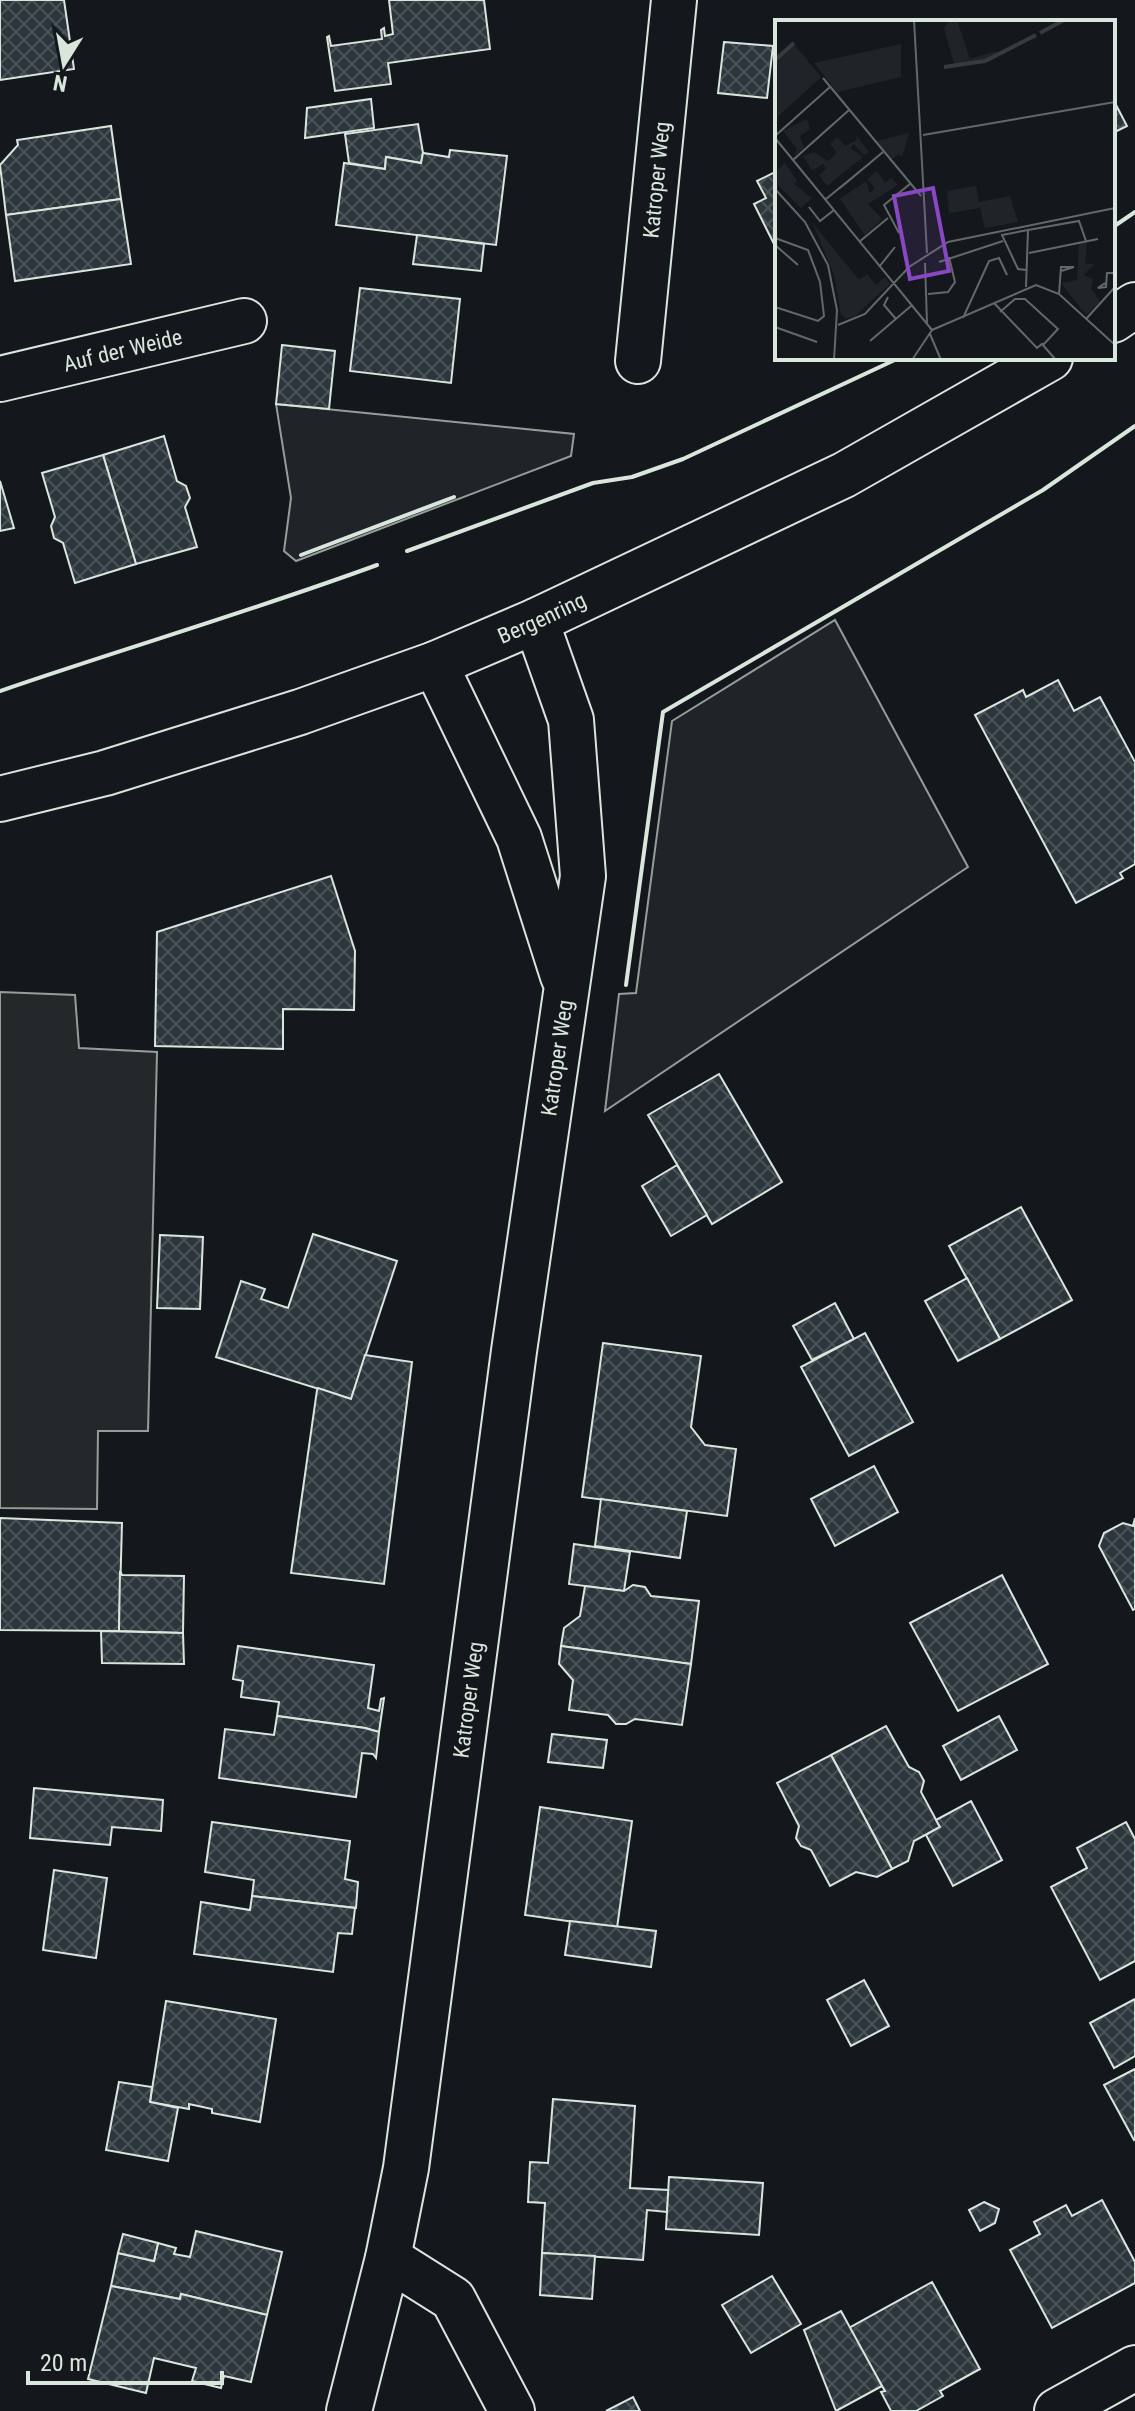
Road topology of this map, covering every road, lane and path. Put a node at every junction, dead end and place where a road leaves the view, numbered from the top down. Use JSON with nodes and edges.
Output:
{"nodes":[{"id":1,"x":674,"y":0,"type":"edge"},
{"id":2,"x":1135,"y":305,"type":"edge"},
{"id":3,"x":1115,"y":319,"type":"edge"},
{"id":4,"x":244,"y":321,"type":"dead end"},
{"id":5,"x":1046,"y":360,"type":"edge"},
{"id":6,"x":638,"y":361,"type":"dead end"},
{"id":7,"x":0,"y":379,"type":"edge"},
{"id":8,"x":536,"y":621,"type":"junction"},
{"id":9,"x":435,"y":664,"type":"junction"},
{"id":10,"x":0,"y":799,"type":"edge"},
{"id":11,"x":566,"y":986,"type":"junction"},
{"id":12,"x":388,"y":2258,"type":"junction"},
{"id":13,"x":1135,"y":2368,"type":"edge"},
{"id":14,"x":349,"y":2411,"type":"edge"},
{"id":15,"x":512,"y":2411,"type":"edge"},
{"id":16,"x":1057,"y":2411,"type":"edge"}],
"edges":[{"from":1,"to":6,"type":"street","name":"Katroper Weg"},
{"from":2,"to":3,"type":"street"},
{"from":4,"to":7,"type":"street","name":"Auf der Weide"},
{"from":5,"to":8,"type":"street","name":"Bergenring"},
{"from":8,"to":9,"type":"street","name":"Bergenring"},
{"from":8,"to":11,"type":"street","name":"Katroper Weg"},
{"from":9,"to":10,"type":"street","name":"Bergenring"},
{"from":9,"to":11,"type":"street","name":"Katroper Weg"},
{"from":11,"to":12,"type":"street","name":"Katroper Weg"},
{"from":12,"to":14,"type":"street","name":"Katroper Weg"},
{"from":12,"to":15,"type":"street"},
{"from":13,"to":16,"type":"street"}]}
